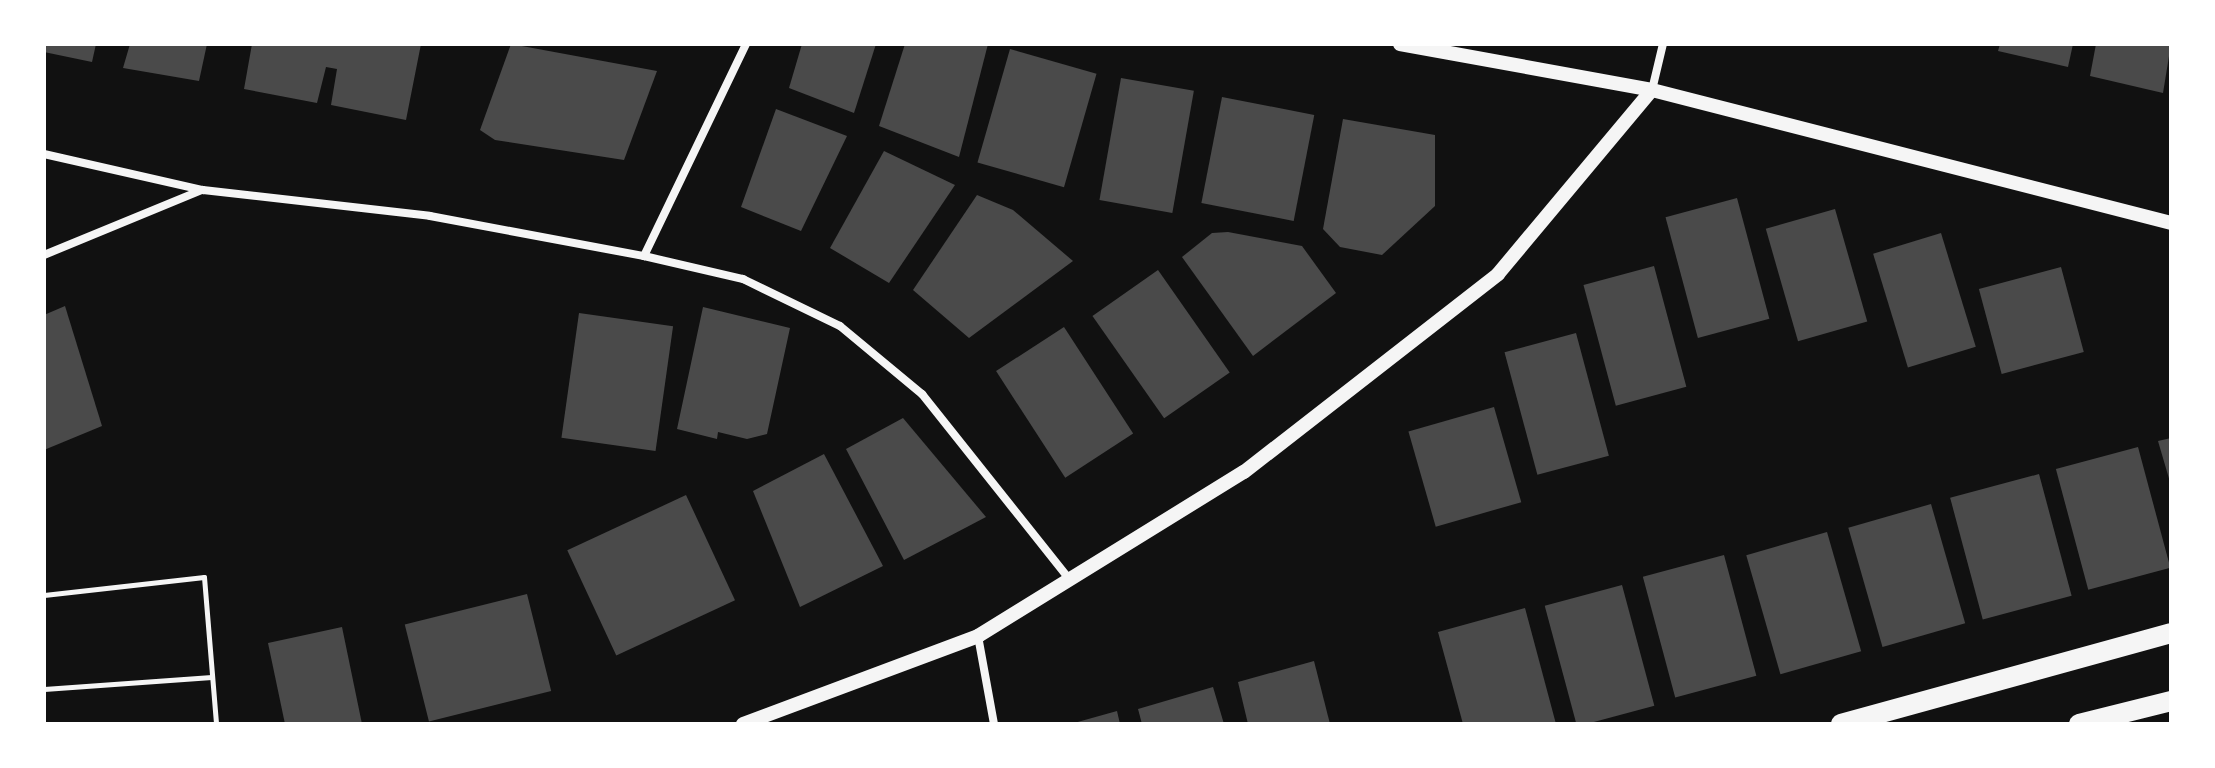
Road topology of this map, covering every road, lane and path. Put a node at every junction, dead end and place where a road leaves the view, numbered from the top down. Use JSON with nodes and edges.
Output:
{"nodes":[{"id":1,"x":746,"y":44,"type":"edge"},
{"id":2,"x":1400,"y":44,"type":"edge"},
{"id":3,"x":1663,"y":44,"type":"edge"},
{"id":4,"x":1652,"y":90,"type":"junction"},
{"id":5,"x":44,"y":154,"type":"edge"},
{"id":6,"x":203,"y":190,"type":"junction"},
{"id":7,"x":2171,"y":223,"type":"edge"},
{"id":8,"x":44,"y":255,"type":"edge"},
{"id":9,"x":644,"y":256,"type":"junction"},
{"id":10,"x":1071,"y":582,"type":"junction"},
{"id":11,"x":44,"y":595,"type":"edge"},
{"id":12,"x":2171,"y":633,"type":"edge"},
{"id":13,"x":978,"y":636,"type":"junction"},
{"id":14,"x":212,"y":677,"type":"junction"},
{"id":15,"x":44,"y":689,"type":"edge"},
{"id":16,"x":2171,"y":701,"type":"edge"},
{"id":17,"x":216,"y":724,"type":"edge"},
{"id":18,"x":743,"y":724,"type":"edge"},
{"id":19,"x":994,"y":724,"type":"edge"},
{"id":20,"x":1841,"y":724,"type":"edge"},
{"id":21,"x":2079,"y":724,"type":"edge"}],
"edges":[{"from":1,"to":9,"type":"street"},
{"from":2,"to":4,"type":"street"},
{"from":3,"to":4,"type":"street"},
{"from":4,"to":7,"type":"street"},
{"from":4,"to":10,"type":"street"},
{"from":5,"to":6,"type":"street"},
{"from":6,"to":8,"type":"street"},
{"from":6,"to":9,"type":"street"},
{"from":9,"to":10,"type":"street"},
{"from":10,"to":13,"type":"street"},
{"from":11,"to":14,"type":"path"},
{"from":12,"to":20,"type":"main road"},
{"from":13,"to":18,"type":"street"},
{"from":13,"to":19,"type":"street"},
{"from":14,"to":15,"type":"path"},
{"from":14,"to":17,"type":"path"},
{"from":16,"to":21,"type":"main road"}]}
